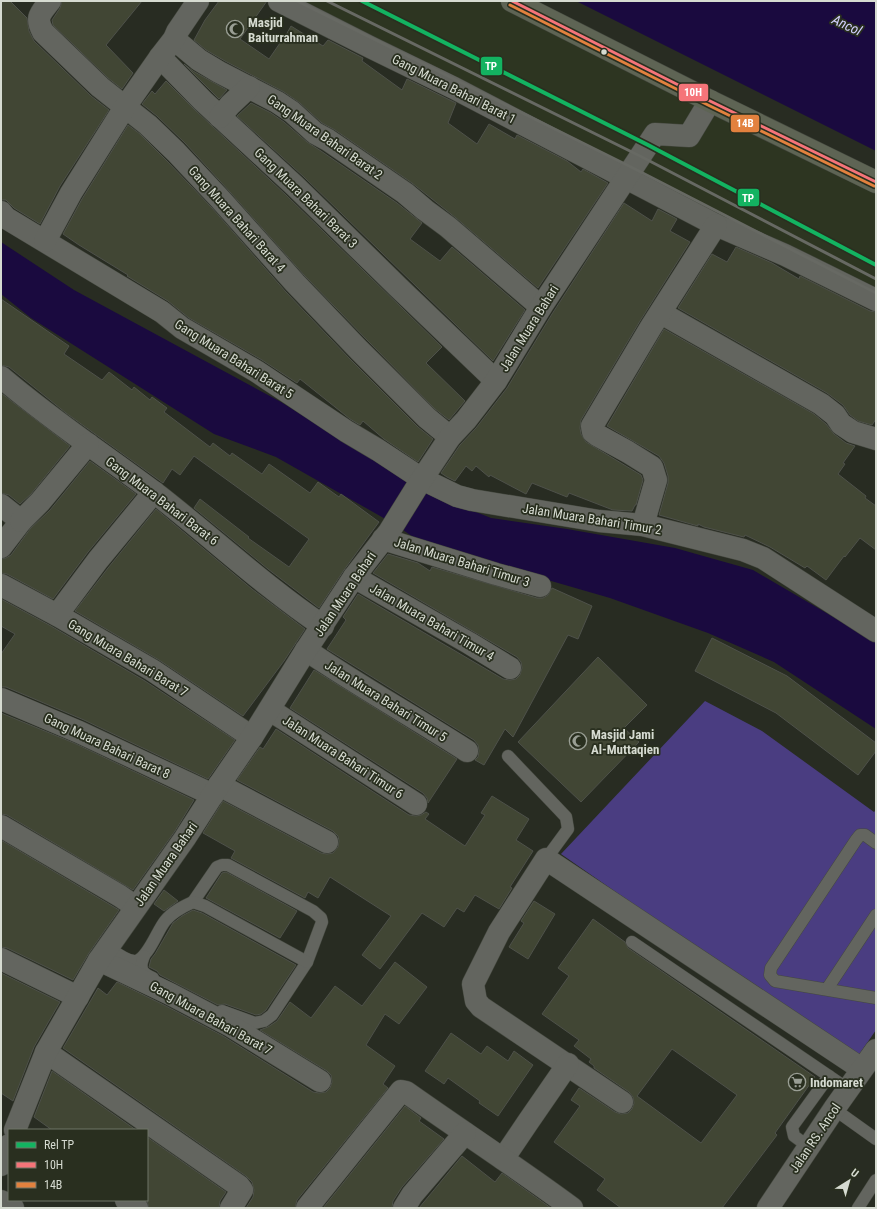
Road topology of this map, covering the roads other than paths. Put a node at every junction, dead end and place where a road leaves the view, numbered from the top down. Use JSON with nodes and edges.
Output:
{"nodes":[{"id":1,"x":50,"y":1,"type":"edge"},
{"id":2,"x":198,"y":1,"type":"edge"},
{"id":3,"x":279,"y":1,"type":"edge"},
{"id":4,"x":512,"y":1,"type":"edge"},
{"id":5,"x":174,"y":39,"type":"junction"},
{"id":6,"x":160,"y":57,"type":"junction"},
{"id":7,"x":249,"y":87,"type":"junction"},
{"id":8,"x":710,"y":100,"type":"junction"},
{"id":9,"x":125,"y":107,"type":"junction"},
{"id":10,"x":220,"y":117,"type":"junction"},
{"id":11,"x":627,"y":178,"type":"junction"},
{"id":12,"x":876,"y":182,"type":"edge"},
{"id":13,"x":1,"y":212,"type":"edge"},
{"id":14,"x":716,"y":225,"type":"junction"},
{"id":15,"x":45,"y":241,"type":"junction"},
{"id":16,"x":876,"y":300,"type":"edge"},
{"id":17,"x":541,"y":307,"type":"junction"},
{"id":18,"x":661,"y":313,"type":"junction"},
{"id":19,"x":1,"y":377,"type":"edge"},
{"id":20,"x":496,"y":380,"type":"junction"},
{"id":21,"x":450,"y":437,"type":"junction"},
{"id":22,"x":876,"y":439,"type":"edge"},
{"id":23,"x":88,"y":444,"type":"junction"},
{"id":24,"x":421,"y":480,"type":"junction"},
{"id":25,"x":154,"y":492,"type":"junction"},
{"id":26,"x":1,"y":506,"type":"edge"},
{"id":27,"x":22,"y":521,"type":"junction"},
{"id":28,"x":643,"y":525,"type":"junction"},
{"id":29,"x":386,"y":536,"type":"junction"},
{"id":30,"x":1,"y":547,"type":"edge"},
{"id":31,"x":354,"y":577,"type":"junction"},
{"id":32,"x":1,"y":585,"type":"edge"},
{"id":33,"x":540,"y":586,"type":"dead end"},
{"id":34,"x":57,"y":615,"type":"junction"},
{"id":35,"x":323,"y":626,"type":"junction"},
{"id":36,"x":876,"y":631,"type":"edge"},
{"id":37,"x":306,"y":650,"type":"junction"},
{"id":38,"x":510,"y":668,"type":"dead end"},
{"id":39,"x":1,"y":699,"type":"edge"},
{"id":40,"x":270,"y":710,"type":"junction"},
{"id":41,"x":252,"y":736,"type":"junction"},
{"id":42,"x":467,"y":751,"type":"dead end"},
{"id":43,"x":508,"y":756,"type":"dead end"},
{"id":44,"x":216,"y":790,"type":"junction"},
{"id":45,"x":416,"y":804,"type":"dead end"},
{"id":46,"x":1,"y":826,"type":"edge"},
{"id":47,"x":327,"y":842,"type":"dead end"},
{"id":48,"x":876,"y":843,"type":"edge"},
{"id":49,"x":546,"y":859,"type":"junction"},
{"id":50,"x":193,"y":902,"type":"junction"},
{"id":51,"x":136,"y":907,"type":"junction"},
{"id":52,"x":876,"y":915,"type":"edge"},
{"id":53,"x":632,"y":942,"type":"dead end"},
{"id":54,"x":104,"y":954,"type":"junction"},
{"id":55,"x":144,"y":956,"type":"junction"},
{"id":56,"x":1,"y":959,"type":"edge"},
{"id":57,"x":307,"y":962,"type":"junction"},
{"id":58,"x":827,"y":989,"type":"junction"},
{"id":59,"x":78,"y":997,"type":"junction"},
{"id":60,"x":876,"y":998,"type":"edge"},
{"id":61,"x":876,"y":1050,"type":"edge"},
{"id":62,"x":46,"y":1052,"type":"junction"},
{"id":63,"x":568,"y":1064,"type":"junction"},
{"id":64,"x":862,"y":1069,"type":"junction"},
{"id":65,"x":829,"y":1076,"type":"junction"},
{"id":66,"x":320,"y":1081,"type":"dead end"},
{"id":67,"x":848,"y":1089,"type":"junction"},
{"id":68,"x":622,"y":1102,"type":"dead end"},
{"id":69,"x":834,"y":1109,"type":"junction"},
{"id":70,"x":20,"y":1128,"type":"edge"},
{"id":71,"x":465,"y":1134,"type":"junction"},
{"id":72,"x":876,"y":1138,"type":"edge"},
{"id":73,"x":809,"y":1147,"type":"junction"},
{"id":74,"x":8,"y":1148,"type":"edge"},
{"id":75,"x":504,"y":1159,"type":"junction"},
{"id":76,"x":1,"y":1165,"type":"edge"},
{"id":77,"x":876,"y":1180,"type":"edge"},
{"id":78,"x":127,"y":1201,"type":"edge"},
{"id":79,"x":1,"y":1202,"type":"edge"},
{"id":80,"x":13,"y":1208,"type":"edge"},
{"id":81,"x":137,"y":1208,"type":"edge"},
{"id":82,"x":231,"y":1208,"type":"edge"},
{"id":83,"x":307,"y":1208,"type":"edge"},
{"id":84,"x":404,"y":1208,"type":"edge"},
{"id":85,"x":572,"y":1208,"type":"edge"},
{"id":86,"x":768,"y":1208,"type":"edge"},
{"id":87,"x":858,"y":1208,"type":"edge"}],
"edges":[{"from":1,"to":9,"type":"street","name":"Gang Muara Bahari Barat 4"},
{"from":2,"to":5,"type":"street"},
{"from":3,"to":11,"type":"street","name":"Gang Muara Bahari Barat 1"},
{"from":4,"to":8,"type":"highway"},
{"from":5,"to":6,"type":"street"},
{"from":5,"to":7,"type":"street","name":"Gang Muara Bahari Barat 2"},
{"from":6,"to":9,"type":"street"},
{"from":6,"to":10,"type":"street","name":"Gang Muara Bahari Barat 3"},
{"from":7,"to":10,"type":"street"},
{"from":7,"to":17,"type":"street","name":"Gang Muara Bahari Barat 2"},
{"from":8,"to":11,"type":"street","name":"Jalan Muara Bahari"},
{"from":8,"to":12,"type":"highway"},
{"from":9,"to":15,"type":"street"},
{"from":9,"to":21,"type":"street","name":"Gang Muara Bahari Barat 4"},
{"from":10,"to":20,"type":"street","name":"Gang Muara Bahari Barat 3"},
{"from":11,"to":14,"type":"street","name":"Gang Muara Bahari Barat 1"},
{"from":11,"to":17,"type":"street","name":"Jalan Muara Bahari"},
{"from":13,"to":15,"type":"street","name":"Gang Muara Bahari Barat 5"},
{"from":14,"to":16,"type":"street","name":"Gang Muara Bahari Barat 1"},
{"from":14,"to":18,"type":"street"},
{"from":15,"to":24,"type":"street","name":"Gang Muara Bahari Barat 5"},
{"from":17,"to":20,"type":"street","name":"Jalan Muara Bahari"},
{"from":18,"to":22,"type":"street"},
{"from":18,"to":28,"type":"street"},
{"from":19,"to":23,"type":"street","name":"Gang Muara Bahari Barat 6"},
{"from":20,"to":21,"type":"street","name":"Jalan Muara Bahari"},
{"from":21,"to":24,"type":"street","name":"Jalan Muara Bahari"},
{"from":23,"to":25,"type":"street","name":"Gang Muara Bahari Barat 6"},
{"from":23,"to":27,"type":"street"},
{"from":24,"to":28,"type":"street","name":"Jalan Muara Bahari Timur 2"},
{"from":24,"to":29,"type":"street","name":"Jalan Muara Bahari"},
{"from":25,"to":34,"type":"street"},
{"from":25,"to":35,"type":"street","name":"Gang Muara Bahari Barat 6"},
{"from":26,"to":27,"type":"street"},
{"from":27,"to":30,"type":"street"},
{"from":28,"to":36,"type":"street","name":"Jalan Muara Bahari Timur 2"},
{"from":29,"to":31,"type":"street","name":"Jalan Muara Bahari"},
{"from":29,"to":33,"type":"street","name":"Jalan Muara Bahari Timur 3"},
{"from":31,"to":35,"type":"street","name":"Jalan Muara Bahari"},
{"from":31,"to":38,"type":"street","name":"Jalan Muara Bahari Timur 4"},
{"from":32,"to":34,"type":"street","name":"Gang Muara Bahari Barat 7"},
{"from":34,"to":41,"type":"street","name":"Gang Muara Bahari Barat 7"},
{"from":35,"to":37,"type":"street","name":"Jalan Muara Bahari"},
{"from":37,"to":40,"type":"street","name":"Jalan Muara Bahari"},
{"from":37,"to":42,"type":"street","name":"Jalan Muara Bahari Timur 5"},
{"from":39,"to":44,"type":"street","name":"Gang Muara Bahari Barat 8"},
{"from":40,"to":41,"type":"street","name":"Jalan Muara Bahari"},
{"from":40,"to":45,"type":"street","name":"Jalan Muara Bahari Timur 6"},
{"from":41,"to":44,"type":"street","name":"Jalan Muara Bahari"},
{"from":43,"to":49,"type":"lane"},
{"from":44,"to":47,"type":"street","name":"Gang Muara Bahari Barat 8"},
{"from":44,"to":51,"type":"street","name":"Jalan Muara Bahari"},
{"from":46,"to":51,"type":"street"},
{"from":48,"to":58,"type":"lane"},
{"from":49,"to":63,"type":"street"},
{"from":49,"to":64,"type":"street"},
{"from":50,"to":55,"type":"lane"},
{"from":50,"to":57,"type":"lane"},
{"from":50,"to":57,"type":"lane"},
{"from":51,"to":54,"type":"street","name":"Jalan Muara Bahari"},
{"from":52,"to":58,"type":"lane"},
{"from":53,"to":65,"type":"lane"},
{"from":54,"to":55,"type":"lane"},
{"from":54,"to":59,"type":"street","name":"Jalan Muara Bahari"},
{"from":54,"to":66,"type":"street","name":"Gang Muara Bahari Barat 7"},
{"from":55,"to":57,"type":"lane"},
{"from":56,"to":59,"type":"street"},
{"from":58,"to":60,"type":"lane"},
{"from":59,"to":62,"type":"street","name":"Jalan Muara Bahari"},
{"from":61,"to":64,"type":"street","name":"Jalan RS. Ancol"},
{"from":62,"to":70,"type":"street","name":"Jalan Muara Bahari"},
{"from":62,"to":82,"type":"street"},
{"from":63,"to":68,"type":"street"},
{"from":63,"to":75,"type":"street"},
{"from":64,"to":67,"type":"street","name":"Jalan RS. Ancol"},
{"from":65,"to":67,"type":"lane"},
{"from":65,"to":73,"type":"lane"},
{"from":67,"to":69,"type":"street","name":"Jalan RS. Ancol"},
{"from":69,"to":72,"type":"lane"},
{"from":69,"to":73,"type":"street","name":"Jalan RS. Ancol"},
{"from":71,"to":75,"type":"street"},
{"from":71,"to":83,"type":"street"},
{"from":71,"to":84,"type":"street"},
{"from":73,"to":86,"type":"street","name":"Jalan RS. Ancol"},
{"from":74,"to":76,"type":"street"},
{"from":75,"to":85,"type":"street"},
{"from":77,"to":87,"type":"lane"},
{"from":78,"to":81,"type":"street"},
{"from":79,"to":80,"type":"street"}]}
